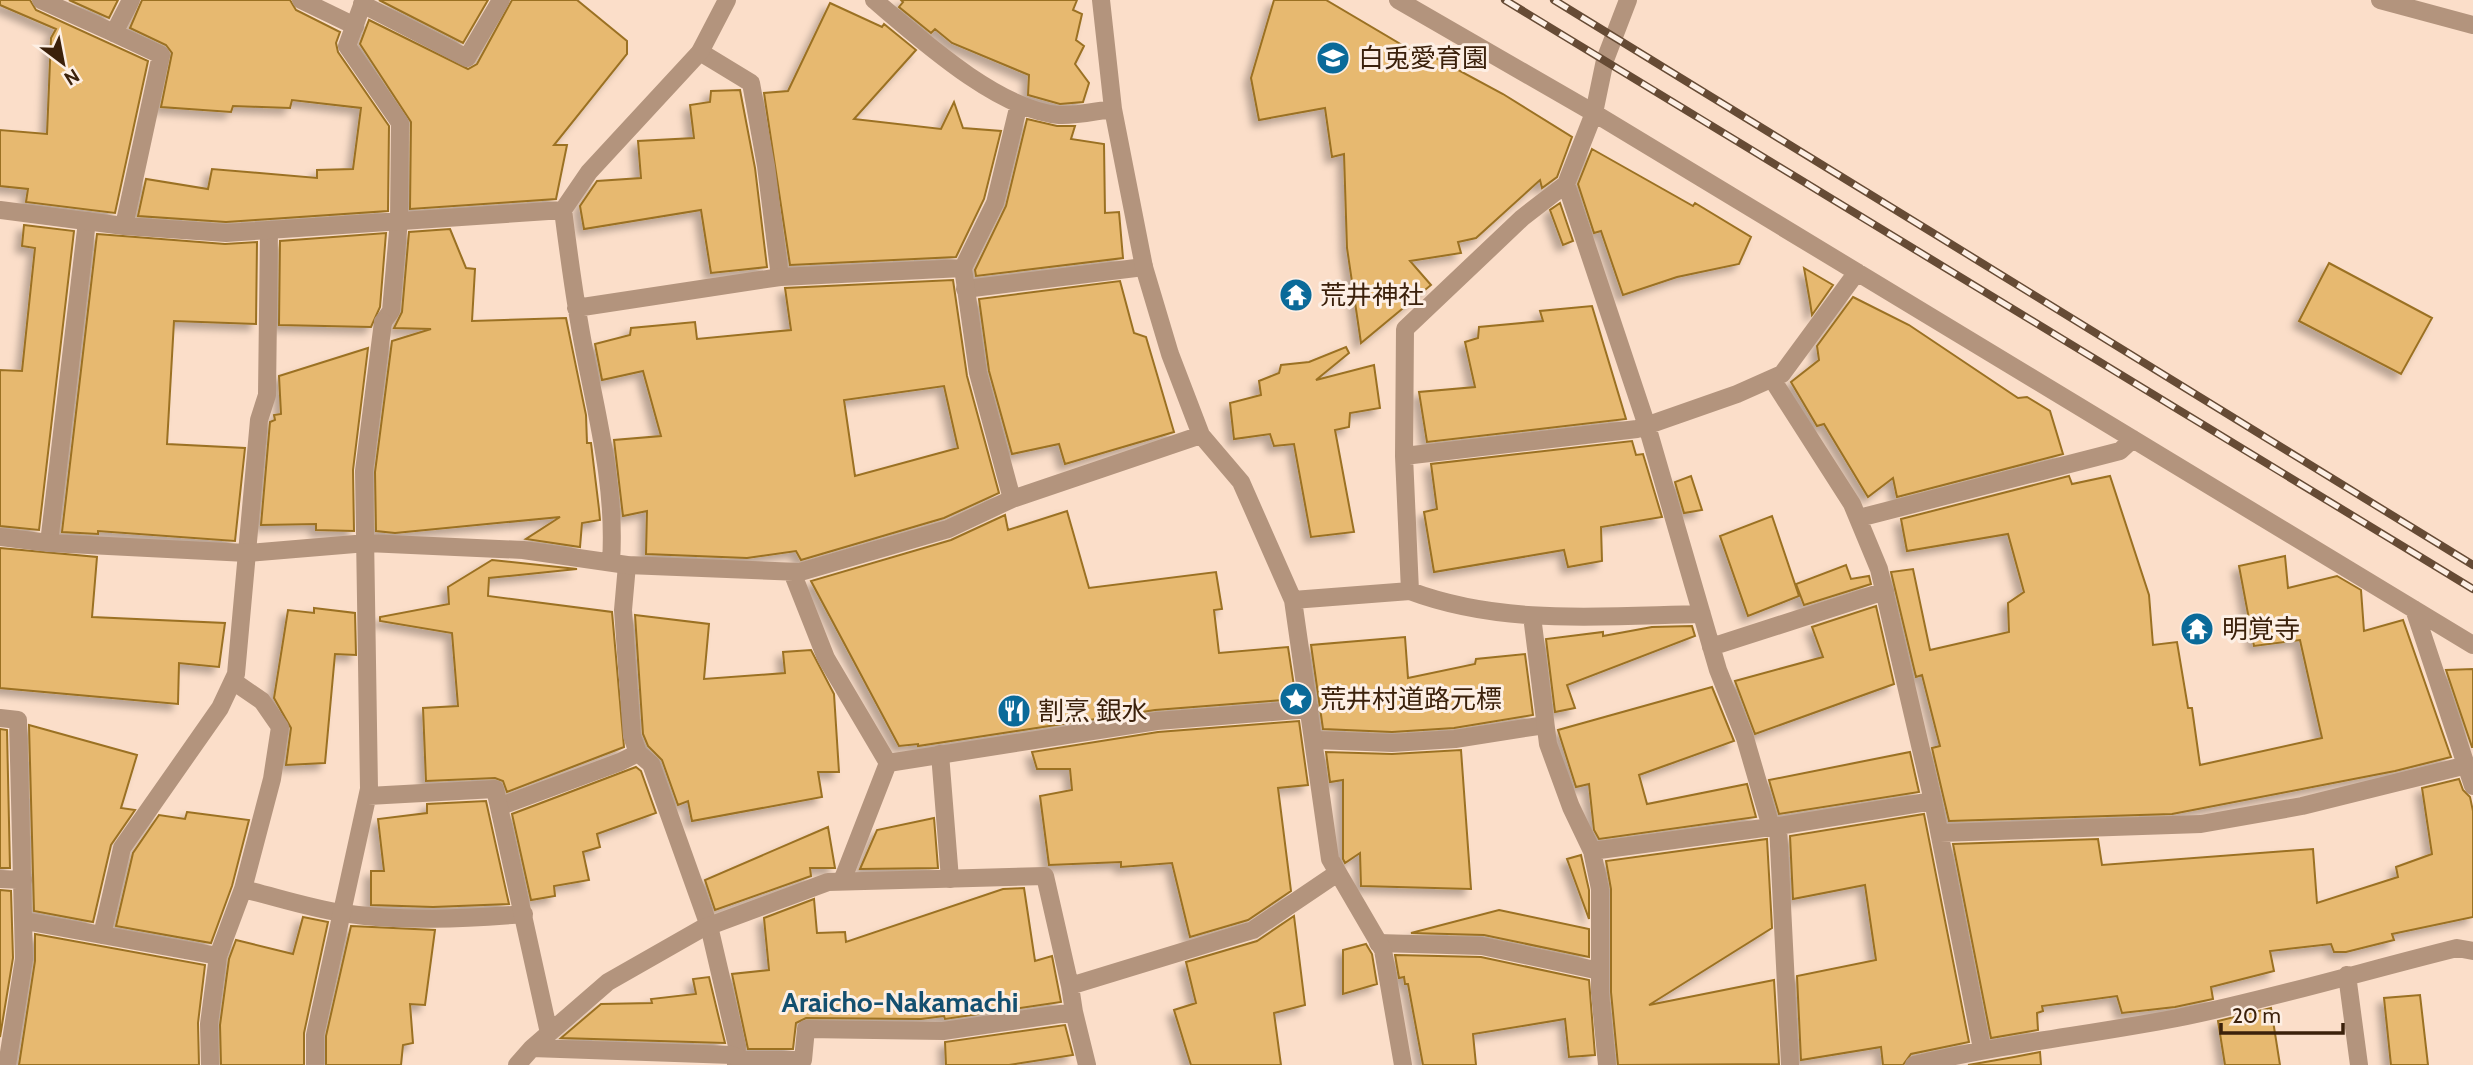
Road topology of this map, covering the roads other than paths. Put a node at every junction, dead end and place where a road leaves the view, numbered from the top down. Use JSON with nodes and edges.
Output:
{"nodes":[{"id":1,"x":41,"y":0,"type":"edge"},
{"id":2,"x":131,"y":0,"type":"edge"},
{"id":3,"x":301,"y":0,"type":"edge"},
{"id":4,"x":501,"y":0,"type":"edge"},
{"id":5,"x":727,"y":0,"type":"edge"},
{"id":6,"x":874,"y":0,"type":"edge"},
{"id":7,"x":1101,"y":0,"type":"edge"},
{"id":8,"x":1398,"y":0,"type":"edge"},
{"id":9,"x":1628,"y":0,"type":"edge"},
{"id":10,"x":2380,"y":0,"type":"edge"},
{"id":11,"x":363,"y":2,"type":"edge"},
{"id":12,"x":355,"y":26,"type":"junction"},
{"id":13,"x":2473,"y":26,"type":"edge"},
{"id":14,"x":114,"y":33,"type":"junction"},
{"id":15,"x":700,"y":52,"type":"junction"},
{"id":16,"x":1019,"y":104,"type":"junction"},
{"id":17,"x":1113,"y":109,"type":"junction"},
{"id":18,"x":1594,"y":113,"type":"junction"},
{"id":19,"x":1566,"y":184,"type":"junction"},
{"id":20,"x":0,"y":210,"type":"edge"},
{"id":21,"x":563,"y":210,"type":"junction"},
{"id":22,"x":399,"y":219,"type":"junction"},
{"id":23,"x":87,"y":221,"type":"junction"},
{"id":24,"x":124,"y":226,"type":"junction"},
{"id":25,"x":269,"y":230,"type":"junction"},
{"id":26,"x":1144,"y":267,"type":"junction"},
{"id":27,"x":962,"y":268,"type":"junction"},
{"id":28,"x":1857,"y":272,"type":"junction"},
{"id":29,"x":780,"y":277,"type":"junction"},
{"id":30,"x":965,"y":289,"type":"junction"},
{"id":31,"x":576,"y":308,"type":"junction"},
{"id":32,"x":1772,"y":379,"type":"junction"},
{"id":33,"x":1647,"y":426,"type":"junction"},
{"id":34,"x":1201,"y":435,"type":"junction"},
{"id":35,"x":2133,"y":439,"type":"junction"},
{"id":36,"x":1404,"y":456,"type":"junction"},
{"id":37,"x":1012,"y":499,"type":"junction"},
{"id":38,"x":1859,"y":518,"type":"junction"},
{"id":39,"x":0,"y":537,"type":"edge"},
{"id":40,"x":367,"y":543,"type":"junction"},
{"id":41,"x":49,"y":544,"type":"junction"},
{"id":42,"x":247,"y":553,"type":"junction"},
{"id":43,"x":619,"y":564,"type":"junction"},
{"id":44,"x":792,"y":572,"type":"junction"},
{"id":45,"x":1410,"y":591,"type":"junction"},
{"id":46,"x":1885,"y":591,"type":"junction"},
{"id":47,"x":1293,"y":600,"type":"junction"},
{"id":48,"x":2414,"y":609,"type":"junction"},
{"id":49,"x":1702,"y":614,"type":"junction"},
{"id":50,"x":1532,"y":616,"type":"junction"},
{"id":51,"x":2473,"y":645,"type":"edge"},
{"id":52,"x":1711,"y":647,"type":"junction"},
{"id":53,"x":233,"y":681,"type":"junction"},
{"id":54,"x":1310,"y":709,"type":"junction"},
{"id":55,"x":0,"y":718,"type":"edge"},
{"id":56,"x":1545,"y":725,"type":"junction"},
{"id":57,"x":1315,"y":740,"type":"junction"},
{"id":58,"x":638,"y":753,"type":"junction"},
{"id":59,"x":940,"y":754,"type":"junction"},
{"id":60,"x":888,"y":763,"type":"junction"},
{"id":61,"x":2467,"y":765,"type":"junction"},
{"id":62,"x":2473,"y":786,"type":"edge"},
{"id":63,"x":368,"y":796,"type":"junction"},
{"id":64,"x":1933,"y":801,"type":"junction"},
{"id":65,"x":501,"y":806,"type":"junction"},
{"id":66,"x":1775,"y":827,"type":"junction"},
{"id":67,"x":1940,"y":832,"type":"junction"},
{"id":68,"x":1592,"y":851,"type":"junction"},
{"id":69,"x":1336,"y":874,"type":"junction"},
{"id":70,"x":0,"y":879,"type":"edge"},
{"id":71,"x":950,"y":879,"type":"junction"},
{"id":72,"x":23,"y":880,"type":"junction"},
{"id":73,"x":842,"y":881,"type":"junction"},
{"id":74,"x":243,"y":889,"type":"junction"},
{"id":75,"x":340,"y":913,"type":"junction"},
{"id":76,"x":524,"y":915,"type":"junction"},
{"id":77,"x":25,"y":921,"type":"junction"},
{"id":78,"x":709,"y":926,"type":"junction"},
{"id":79,"x":102,"y":935,"type":"junction"},
{"id":80,"x":1378,"y":943,"type":"junction"},
{"id":81,"x":2473,"y":951,"type":"edge"},
{"id":82,"x":218,"y":956,"type":"junction"},
{"id":83,"x":1600,"y":971,"type":"junction"},
{"id":84,"x":2347,"y":975,"type":"junction"},
{"id":85,"x":1070,"y":986,"type":"junction"},
{"id":86,"x":1074,"y":1012,"type":"junction"},
{"id":87,"x":549,"y":1033,"type":"junction"},
{"id":88,"x":532,"y":1048,"type":"junction"},
{"id":89,"x":1982,"y":1049,"type":"junction"},
{"id":90,"x":736,"y":1061,"type":"edge"},
{"id":91,"x":7,"y":1065,"type":"edge"},
{"id":92,"x":210,"y":1065,"type":"edge"},
{"id":93,"x":315,"y":1065,"type":"edge"},
{"id":94,"x":517,"y":1065,"type":"edge"},
{"id":95,"x":1087,"y":1065,"type":"edge"},
{"id":96,"x":1403,"y":1065,"type":"edge"},
{"id":97,"x":1607,"y":1065,"type":"edge"},
{"id":98,"x":1790,"y":1065,"type":"edge"},
{"id":99,"x":1914,"y":1065,"type":"edge"},
{"id":100,"x":2359,"y":1065,"type":"edge"}],
"edges":[{"from":1,"to":14,"type":"street"},
{"from":2,"to":14,"type":"street"},
{"from":3,"to":12,"type":"street"},
{"from":4,"to":11,"type":"street"},
{"from":5,"to":15,"type":"street"},
{"from":6,"to":16,"type":"street"},
{"from":7,"to":17,"type":"street"},
{"from":8,"to":18,"type":"street"},
{"from":9,"to":18,"type":"street"},
{"from":10,"to":13,"type":"street"},
{"from":11,"to":12,"type":"street"},
{"from":12,"to":22,"type":"street"},
{"from":14,"to":24,"type":"street"},
{"from":15,"to":21,"type":"street"},
{"from":15,"to":29,"type":"street"},
{"from":16,"to":17,"type":"street"},
{"from":16,"to":27,"type":"street"},
{"from":17,"to":26,"type":"street"},
{"from":18,"to":19,"type":"street"},
{"from":18,"to":28,"type":"street"},
{"from":19,"to":33,"type":"street"},
{"from":19,"to":36,"type":"street"},
{"from":20,"to":23,"type":"street"},
{"from":21,"to":22,"type":"street"},
{"from":21,"to":31,"type":"street"},
{"from":22,"to":25,"type":"street"},
{"from":22,"to":40,"type":"street"},
{"from":23,"to":24,"type":"street"},
{"from":23,"to":41,"type":"street"},
{"from":24,"to":25,"type":"street"},
{"from":25,"to":42,"type":"street"},
{"from":26,"to":30,"type":"street"},
{"from":26,"to":34,"type":"street"},
{"from":27,"to":29,"type":"street"},
{"from":27,"to":30,"type":"street"},
{"from":28,"to":32,"type":"street"},
{"from":28,"to":35,"type":"street"},
{"from":29,"to":31,"type":"street"},
{"from":30,"to":37,"type":"street"},
{"from":31,"to":43,"type":"street"},
{"from":32,"to":33,"type":"street"},
{"from":32,"to":38,"type":"street"},
{"from":33,"to":36,"type":"street"},
{"from":33,"to":49,"type":"street"},
{"from":34,"to":37,"type":"street"},
{"from":34,"to":47,"type":"street"},
{"from":35,"to":38,"type":"street"},
{"from":35,"to":48,"type":"street"},
{"from":36,"to":45,"type":"street"},
{"from":37,"to":44,"type":"street"},
{"from":38,"to":46,"type":"street"},
{"from":39,"to":41,"type":"street"},
{"from":40,"to":42,"type":"street"},
{"from":40,"to":43,"type":"street"},
{"from":40,"to":63,"type":"street"},
{"from":41,"to":42,"type":"street"},
{"from":42,"to":53,"type":"street"},
{"from":43,"to":44,"type":"street"},
{"from":43,"to":58,"type":"street"},
{"from":44,"to":60,"type":"street"},
{"from":45,"to":47,"type":"street"},
{"from":45,"to":50,"type":"street"},
{"from":46,"to":52,"type":"street"},
{"from":46,"to":64,"type":"street"},
{"from":47,"to":54,"type":"street"},
{"from":48,"to":51,"type":"street"},
{"from":48,"to":61,"type":"street"},
{"from":49,"to":50,"type":"street"},
{"from":49,"to":52,"type":"street"},
{"from":50,"to":56,"type":"street"},
{"from":52,"to":66,"type":"street"},
{"from":53,"to":74,"type":"street"},
{"from":53,"to":79,"type":"street"},
{"from":54,"to":57,"type":"street"},
{"from":54,"to":59,"type":"street"},
{"from":55,"to":72,"type":"street"},
{"from":56,"to":57,"type":"street"},
{"from":56,"to":68,"type":"street"},
{"from":57,"to":69,"type":"street"},
{"from":58,"to":65,"type":"street"},
{"from":58,"to":78,"type":"street"},
{"from":59,"to":60,"type":"street"},
{"from":59,"to":71,"type":"street"},
{"from":60,"to":73,"type":"street"},
{"from":61,"to":62,"type":"street"},
{"from":61,"to":67,"type":"street"},
{"from":63,"to":65,"type":"street"},
{"from":63,"to":75,"type":"street"},
{"from":64,"to":66,"type":"street"},
{"from":64,"to":67,"type":"street"},
{"from":65,"to":76,"type":"street"},
{"from":66,"to":68,"type":"street"},
{"from":66,"to":98,"type":"street"},
{"from":67,"to":89,"type":"street"},
{"from":68,"to":83,"type":"street"},
{"from":69,"to":80,"type":"street"},
{"from":69,"to":85,"type":"street"},
{"from":70,"to":72,"type":"street"},
{"from":71,"to":73,"type":"street"},
{"from":71,"to":85,"type":"street"},
{"from":72,"to":77,"type":"street"},
{"from":73,"to":78,"type":"street"},
{"from":74,"to":75,"type":"street"},
{"from":74,"to":82,"type":"street"},
{"from":75,"to":76,"type":"street"},
{"from":75,"to":93,"type":"street"},
{"from":76,"to":87,"type":"street"},
{"from":77,"to":79,"type":"street"},
{"from":77,"to":91,"type":"street"},
{"from":78,"to":87,"type":"street"},
{"from":78,"to":90,"type":"street"},
{"from":79,"to":82,"type":"street"},
{"from":80,"to":83,"type":"street"},
{"from":80,"to":96,"type":"street"},
{"from":81,"to":84,"type":"street"},
{"from":82,"to":92,"type":"street"},
{"from":83,"to":97,"type":"street"},
{"from":84,"to":89,"type":"street"},
{"from":84,"to":100,"type":"street"},
{"from":85,"to":86,"type":"street"},
{"from":86,"to":90,"type":"street"},
{"from":86,"to":95,"type":"street"},
{"from":87,"to":88,"type":"street"},
{"from":88,"to":90,"type":"street"},
{"from":88,"to":94,"type":"street"},
{"from":89,"to":99,"type":"street"}]}
